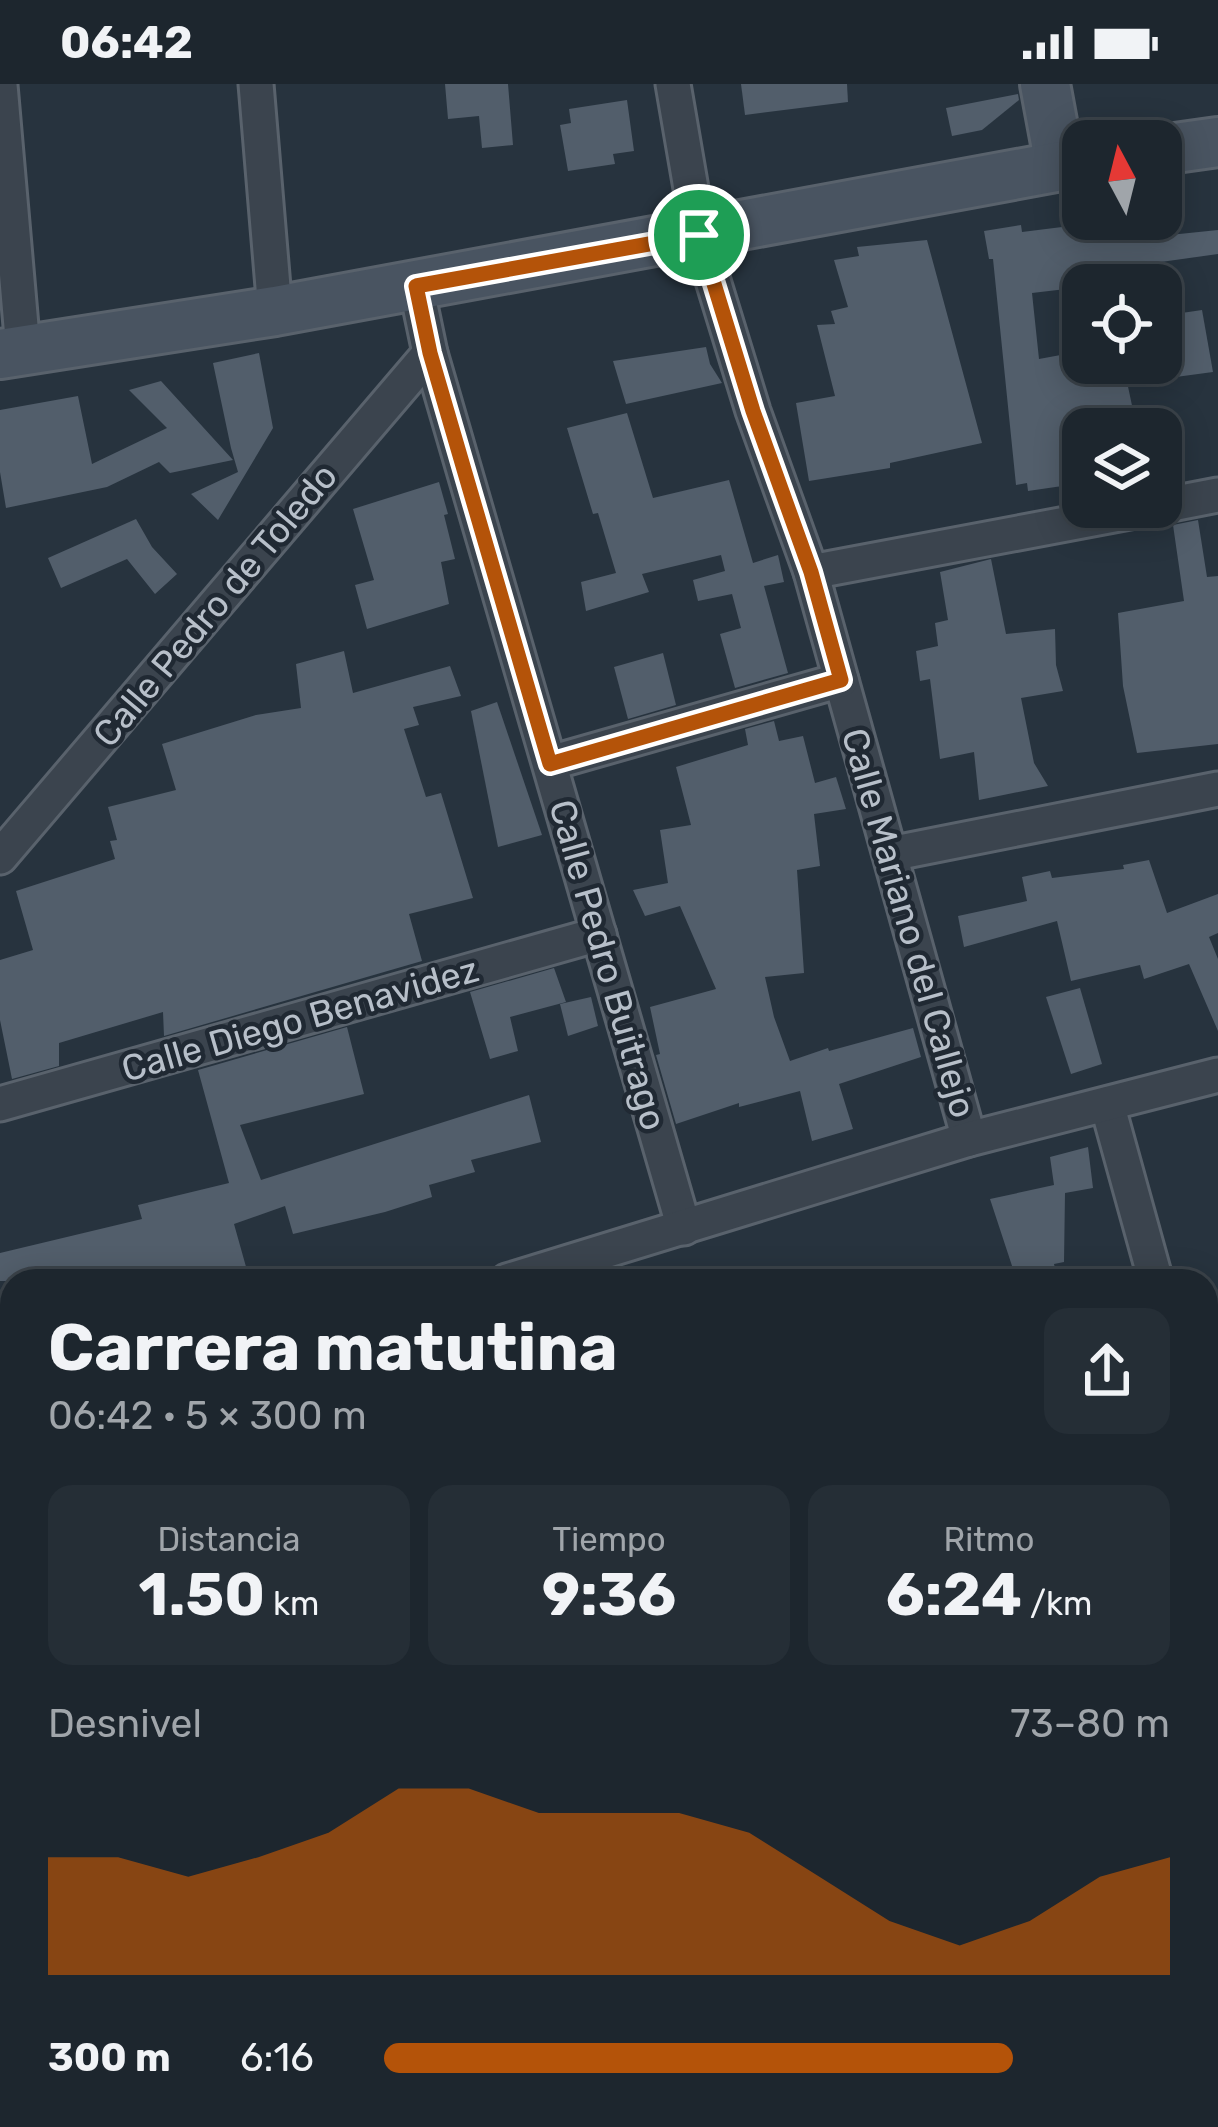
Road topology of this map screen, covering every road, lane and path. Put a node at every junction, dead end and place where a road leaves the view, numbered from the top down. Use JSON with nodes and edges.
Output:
{"nodes":[{"id":1,"x":256,"y":84,"type":"edge"},
{"id":2,"x":673,"y":84,"type":"edge"},
{"id":3,"x":1045,"y":84,"type":"edge"},
{"id":4,"x":0,"y":86,"type":"edge"},
{"id":5,"x":1062,"y":136,"type":"edge"},
{"id":6,"x":1216,"y":148,"type":"edge"},
{"id":7,"x":1182,"y":149,"type":"edge"},
{"id":8,"x":1062,"y":166,"type":"edge"},
{"id":9,"x":699,"y":235,"type":"junction"},
{"id":10,"x":416,"y":286,"type":"junction"},
{"id":11,"x":275,"y":311,"type":"junction"},
{"id":12,"x":12,"y":351,"type":"edge"},
{"id":13,"x":430,"y":353,"type":"junction"},
{"id":14,"x":1218,"y":495,"type":"edge"},
{"id":15,"x":1182,"y":502,"type":"edge"},
{"id":16,"x":1062,"y":525,"type":"edge"},
{"id":17,"x":811,"y":572,"type":"junction"},
{"id":18,"x":841,"y":680,"type":"junction"},
{"id":19,"x":550,"y":764,"type":"junction"},
{"id":20,"x":1218,"y":789,"type":"edge"},
{"id":21,"x":890,"y":854,"type":"junction"},
{"id":22,"x":0,"y":857,"type":"edge"},
{"id":23,"x":599,"y":934,"type":"junction"},
{"id":24,"x":1218,"y":1075,"type":"edge"},
{"id":25,"x":0,"y":1104,"type":"edge"},
{"id":26,"x":1107,"y":1104,"type":"junction"},
{"id":27,"x":969,"y":1139,"type":"junction"},
{"id":28,"x":684,"y":1228,"type":"junction"},
{"id":29,"x":547,"y":1269,"type":"edge"},
{"id":30,"x":1153,"y":1269,"type":"edge"}],
"edges":[{"from":1,"to":11,"type":"street"},
{"from":2,"to":9,"type":"street","name":"Calle Mariano del Callejo"},
{"from":3,"to":5,"type":"street"},
{"from":4,"to":12,"type":"street"},
{"from":6,"to":7,"type":"street"},
{"from":8,"to":9,"type":"street"},
{"from":9,"to":10,"type":"street"},
{"from":9,"to":17,"type":"street","name":"Calle Mariano del Callejo"},
{"from":10,"to":11,"type":"street"},
{"from":10,"to":13,"type":"street","name":"Calle Pedro Buitrago"},
{"from":11,"to":12,"type":"street"},
{"from":13,"to":19,"type":"street","name":"Calle Pedro Buitrago"},
{"from":13,"to":22,"type":"street","name":"Calle Pedro de Toledo"},
{"from":14,"to":15,"type":"street"},
{"from":16,"to":17,"type":"street"},
{"from":17,"to":18,"type":"street","name":"Calle Mariano del Callejo"},
{"from":18,"to":19,"type":"street"},
{"from":18,"to":21,"type":"street","name":"Calle Mariano del Callejo"},
{"from":19,"to":23,"type":"street","name":"Calle Pedro Buitrago"},
{"from":20,"to":21,"type":"street"},
{"from":21,"to":27,"type":"street","name":"Calle Mariano del Callejo"},
{"from":23,"to":25,"type":"street","name":"Calle Diego Benavidez"},
{"from":23,"to":28,"type":"street","name":"Calle Pedro Buitrago"},
{"from":24,"to":26,"type":"street"},
{"from":26,"to":27,"type":"street"},
{"from":26,"to":30,"type":"street"},
{"from":27,"to":28,"type":"street"},
{"from":28,"to":29,"type":"street"}]}
